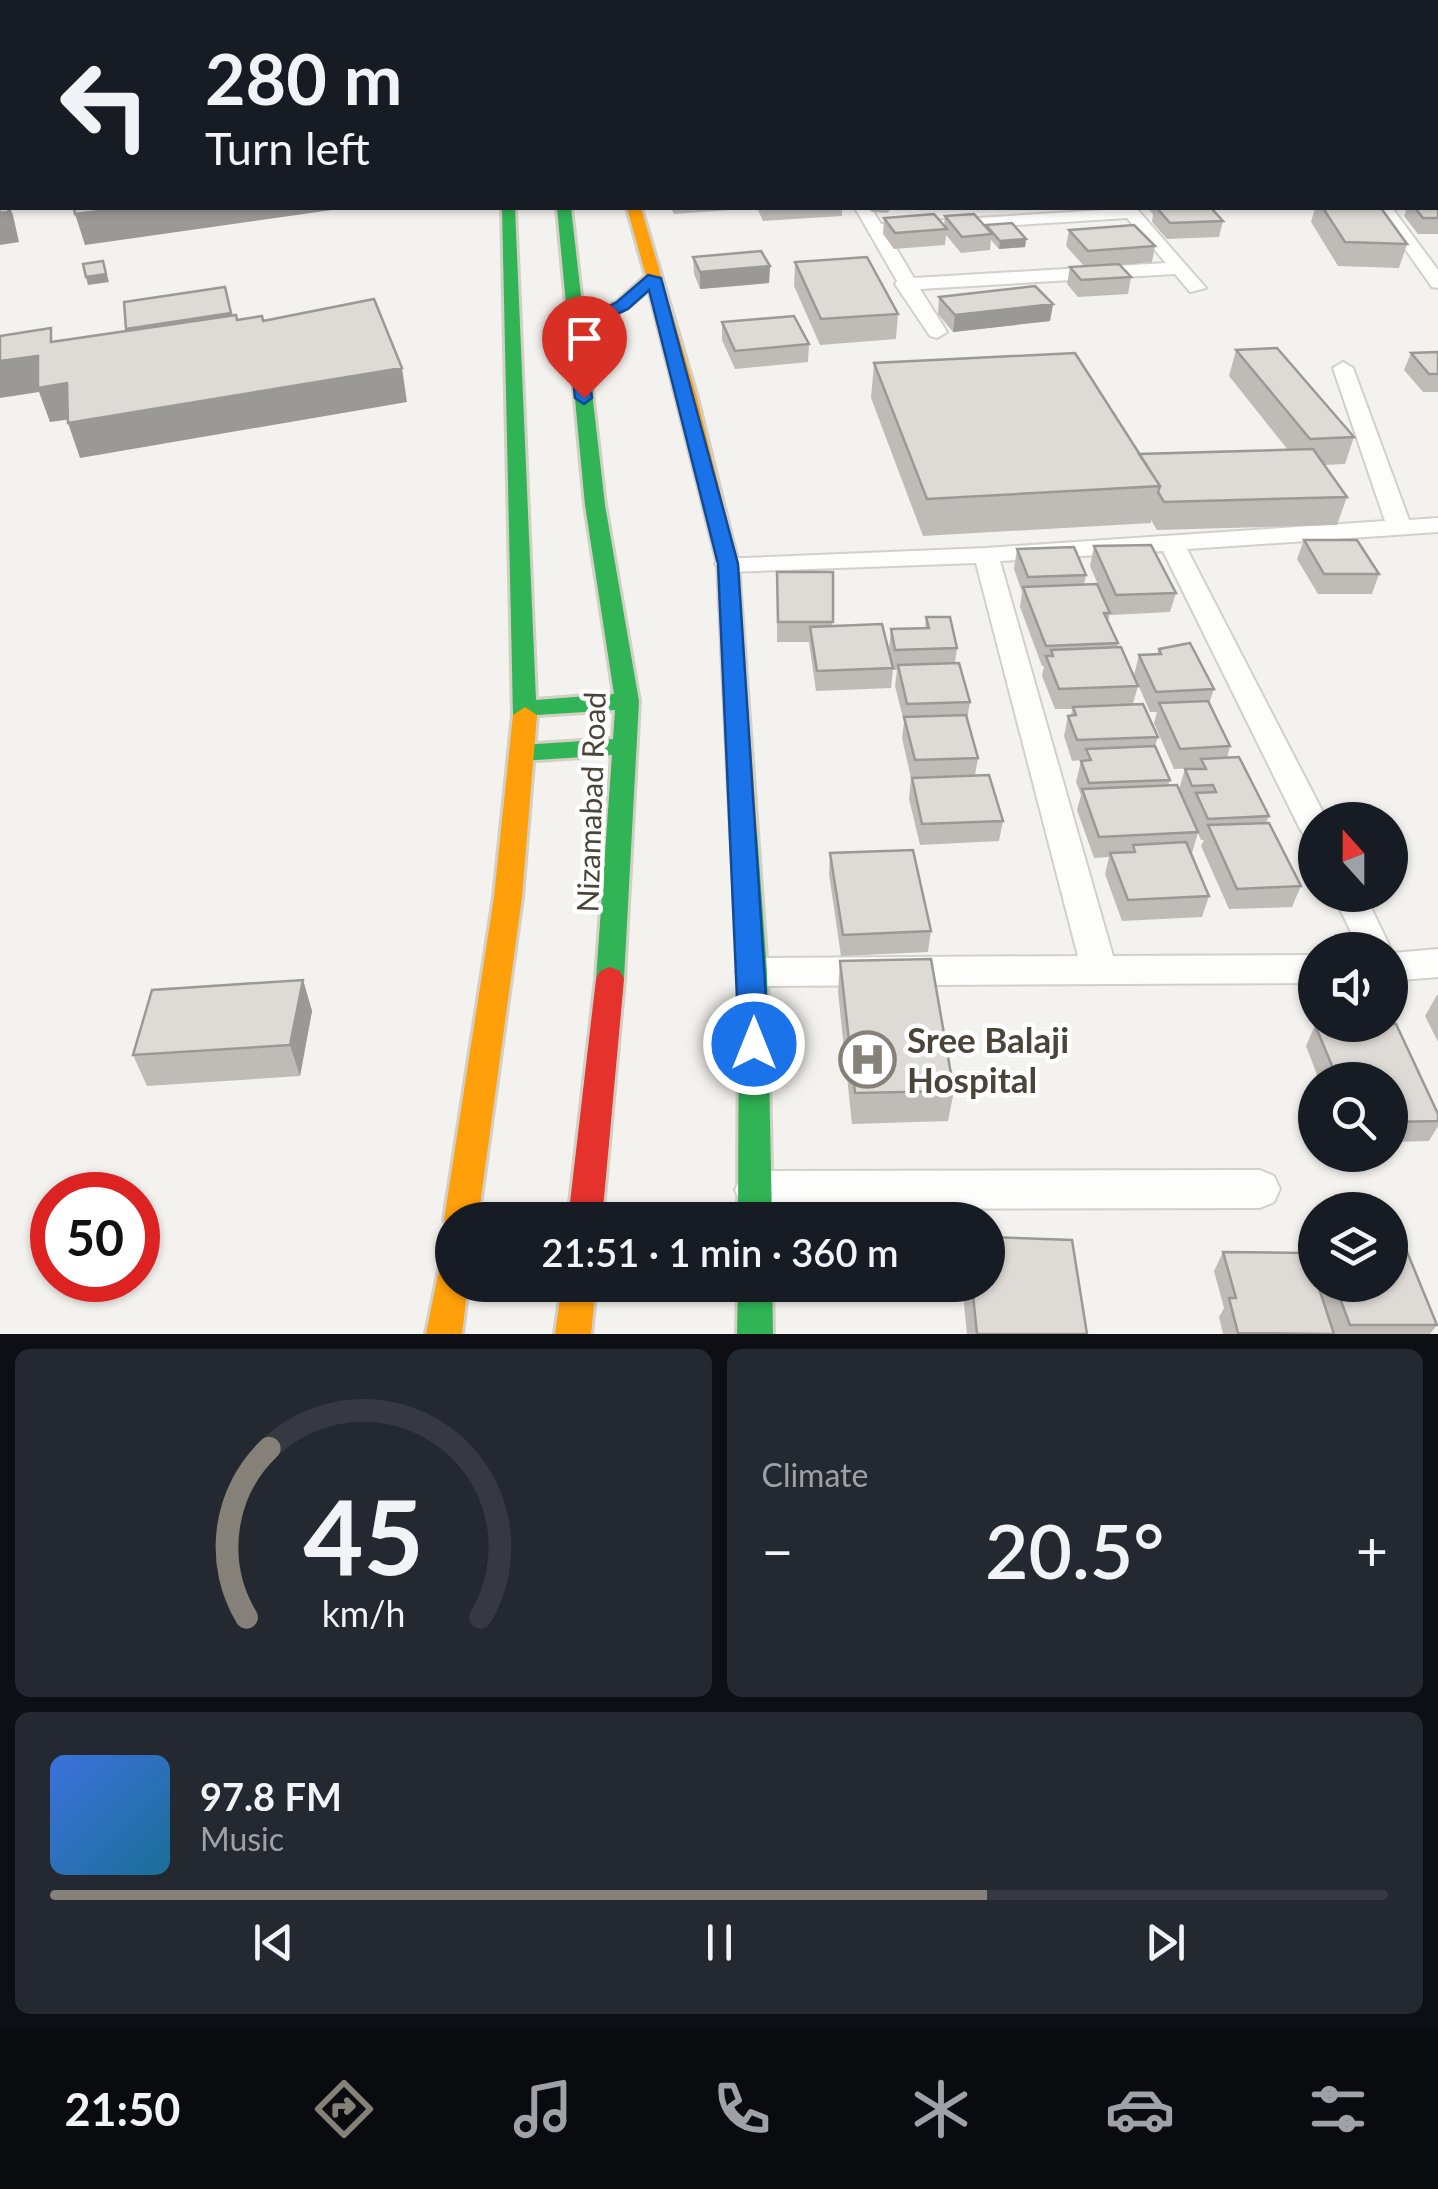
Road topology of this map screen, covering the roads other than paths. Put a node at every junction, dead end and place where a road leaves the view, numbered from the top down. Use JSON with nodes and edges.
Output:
{"nodes":[{"id":1,"x":508,"y":210,"type":"edge"},
{"id":2,"x":564,"y":210,"type":"edge"},
{"id":3,"x":635,"y":210,"type":"edge"},
{"id":4,"x":864,"y":210,"type":"edge"},
{"id":5,"x":1130,"y":210,"type":"edge"},
{"id":6,"x":1385,"y":210,"type":"edge"},
{"id":7,"x":875,"y":229,"type":"junction"},
{"id":8,"x":1181,"y":268,"type":"junction"},
{"id":9,"x":654,"y":278,"type":"junction"},
{"id":10,"x":1438,"y":283,"type":"edge"},
{"id":11,"x":904,"y":284,"type":"junction"},
{"id":12,"x":1198,"y":288,"type":"dead end"},
{"id":13,"x":576,"y":327,"type":"junction"},
{"id":14,"x":937,"y":332,"type":"dead end"},
{"id":15,"x":1342,"y":368,"type":"dead end"},
{"id":16,"x":1438,"y":525,"type":"edge"},
{"id":17,"x":1399,"y":526,"type":"junction"},
{"id":18,"x":1172,"y":544,"type":"junction"},
{"id":19,"x":986,"y":555,"type":"junction"},
{"id":20,"x":728,"y":564,"type":"junction"},
{"id":21,"x":627,"y":701,"type":"junction"},
{"id":22,"x":526,"y":708,"type":"junction"},
{"id":23,"x":625,"y":746,"type":"junction"},
{"id":24,"x":522,"y":753,"type":"junction"},
{"id":25,"x":1302,"y":802,"type":"edge"},
{"id":26,"x":1438,"y":963,"type":"edge"},
{"id":27,"x":1408,"y":966,"type":"edge"},
{"id":28,"x":1298,"y":969,"type":"edge"},
{"id":29,"x":753,"y":972,"type":"junction"},
{"id":30,"x":1100,"y":973,"type":"junction"},
{"id":31,"x":1260,"y":1189,"type":"dead end"},
{"id":32,"x":464,"y":1202,"type":"edge"},
{"id":33,"x":588,"y":1202,"type":"edge"},
{"id":34,"x":755,"y":1202,"type":"edge"},
{"id":35,"x":850,"y":1202,"type":"edge"},
{"id":36,"x":448,"y":1302,"type":"edge"},
{"id":37,"x":577,"y":1302,"type":"edge"},
{"id":38,"x":755,"y":1302,"type":"edge"},
{"id":39,"x":444,"y":1334,"type":"edge"},
{"id":40,"x":573,"y":1334,"type":"edge"},
{"id":41,"x":755,"y":1334,"type":"edge"}],
"edges":[{"from":1,"to":22,"type":"main road"},
{"from":2,"to":13,"type":"main road","name":"Nizamabad Road"},
{"from":3,"to":9,"type":"main road"},
{"from":4,"to":7,"type":"street"},
{"from":5,"to":7,"type":"street"},
{"from":5,"to":8,"type":"street"},
{"from":6,"to":10,"type":"street"},
{"from":7,"to":11,"type":"street"},
{"from":8,"to":11,"type":"street"},
{"from":8,"to":12,"type":"street"},
{"from":9,"to":13,"type":"main road"},
{"from":9,"to":20,"type":"main road"},
{"from":11,"to":14,"type":"street"},
{"from":13,"to":21,"type":"main road","name":"Nizamabad Road"},
{"from":15,"to":17,"type":"street"},
{"from":16,"to":17,"type":"street"},
{"from":17,"to":18,"type":"street"},
{"from":18,"to":19,"type":"street"},
{"from":18,"to":25,"type":"street"},
{"from":19,"to":20,"type":"street"},
{"from":19,"to":30,"type":"street"},
{"from":20,"to":29,"type":"main road"},
{"from":21,"to":22,"type":"main road"},
{"from":21,"to":23,"type":"main road","name":"Nizamabad Road"},
{"from":22,"to":24,"type":"main road"},
{"from":23,"to":24,"type":"main road"},
{"from":23,"to":33,"type":"main road","name":"Nizamabad Road"},
{"from":24,"to":32,"type":"main road"},
{"from":26,"to":27,"type":"street"},
{"from":28,"to":30,"type":"street"},
{"from":29,"to":30,"type":"street"},
{"from":29,"to":34,"type":"main road"},
{"from":31,"to":35,"type":"street"},
{"from":36,"to":39,"type":"main road"},
{"from":37,"to":40,"type":"main road"},
{"from":38,"to":41,"type":"main road"}]}
